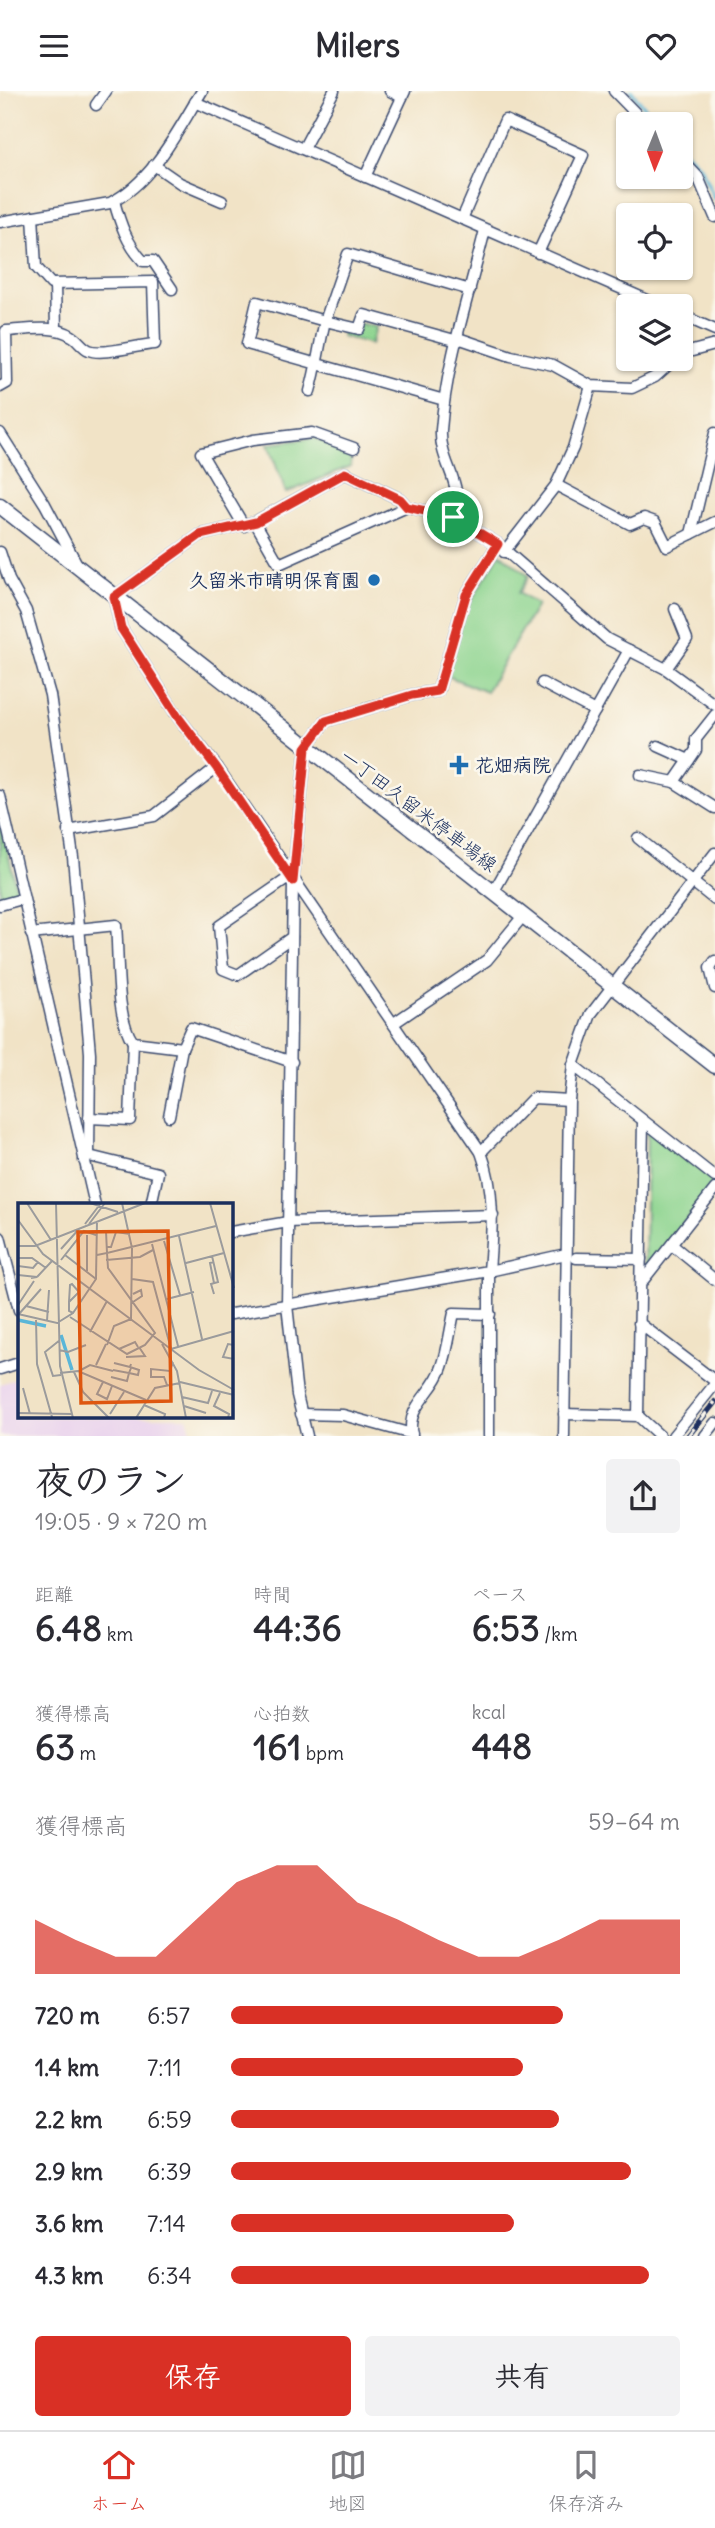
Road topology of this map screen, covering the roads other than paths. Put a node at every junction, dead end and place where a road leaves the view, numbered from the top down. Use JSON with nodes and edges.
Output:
{"nodes":[{"id":1,"x":106,"y":91,"type":"edge"},
{"id":2,"x":202,"y":91,"type":"edge"},
{"id":3,"x":334,"y":91,"type":"edge"},
{"id":4,"x":390,"y":91,"type":"edge"},
{"id":5,"x":614,"y":91,"type":"edge"},
{"id":6,"x":404,"y":94,"type":"edge"},
{"id":7,"x":195,"y":102,"type":"junction"},
{"id":8,"x":96,"y":105,"type":"dead end"},
{"id":9,"x":634,"y":112,"type":"edge"},
{"id":10,"x":303,"y":149,"type":"junction"},
{"id":11,"x":154,"y":165,"type":"junction"},
{"id":12,"x":693,"y":172,"type":"edge"},
{"id":13,"x":366,"y":177,"type":"junction"},
{"id":14,"x":114,"y":201,"type":"junction"},
{"id":15,"x":222,"y":201,"type":"dead end"},
{"id":16,"x":33,"y":216,"type":"junction"},
{"id":17,"x":715,"y":216,"type":"edge"},
{"id":18,"x":462,"y":219,"type":"junction"},
{"id":19,"x":0,"y":222,"type":"edge"},
{"id":20,"x":485,"y":230,"type":"junction"},
{"id":21,"x":538,"y":253,"type":"junction"},
{"id":22,"x":55,"y":284,"type":"junction"},
{"id":23,"x":172,"y":289,"type":"dead end"},
{"id":24,"x":470,"y":290,"type":"junction"},
{"id":25,"x":633,"y":294,"type":"edge"},
{"id":26,"x":693,"y":320,"type":"edge"},
{"id":27,"x":325,"y":321,"type":"junction"},
{"id":28,"x":56,"y":329,"type":"junction"},
{"id":29,"x":715,"y":330,"type":"edge"},
{"id":30,"x":458,"y":339,"type":"junction"},
{"id":31,"x":715,"y":345,"type":"edge"},
{"id":32,"x":693,"y":351,"type":"edge"},
{"id":33,"x":318,"y":365,"type":"junction"},
{"id":34,"x":662,"y":371,"type":"edge"},
{"id":35,"x":592,"y":386,"type":"junction"},
{"id":36,"x":0,"y":387,"type":"edge"},
{"id":37,"x":310,"y":391,"type":"dead end"},
{"id":38,"x":444,"y":400,"type":"junction"},
{"id":39,"x":0,"y":433,"type":"edge"},
{"id":40,"x":715,"y":433,"type":"edge"},
{"id":41,"x":354,"y":448,"type":"dead end"},
{"id":42,"x":556,"y":485,"type":"junction"},
{"id":43,"x":0,"y":506,"type":"edge"},
{"id":44,"x":407,"y":507,"type":"junction"},
{"id":45,"x":453,"y":517,"type":"junction"},
{"id":46,"x":715,"y":521,"type":"edge"},
{"id":47,"x":256,"y":522,"type":"junction"},
{"id":48,"x":244,"y":526,"type":"junction"},
{"id":49,"x":691,"y":534,"type":"junction"},
{"id":50,"x":501,"y":548,"type":"junction"},
{"id":51,"x":0,"y":552,"type":"edge"},
{"id":52,"x":80,"y":570,"type":"junction"},
{"id":53,"x":114,"y":597,"type":"junction"},
{"id":54,"x":675,"y":610,"type":"dead end"},
{"id":55,"x":629,"y":650,"type":"junction"},
{"id":56,"x":666,"y":669,"type":"junction"},
{"id":57,"x":542,"y":683,"type":"dead end"},
{"id":58,"x":715,"y":705,"type":"edge"},
{"id":59,"x":595,"y":711,"type":"junction"},
{"id":60,"x":715,"y":715,"type":"edge"},
{"id":61,"x":657,"y":746,"type":"dead end"},
{"id":62,"x":306,"y":748,"type":"junction"},
{"id":63,"x":689,"y":760,"type":"junction"},
{"id":64,"x":216,"y":767,"type":"junction"},
{"id":65,"x":640,"y":775,"type":"dead end"},
{"id":66,"x":674,"y":782,"type":"junction"},
{"id":67,"x":0,"y":796,"type":"edge"},
{"id":68,"x":715,"y":808,"type":"edge"},
{"id":69,"x":68,"y":831,"type":"junction"},
{"id":70,"x":638,"y":838,"type":"dead end"},
{"id":71,"x":715,"y":853,"type":"edge"},
{"id":72,"x":291,"y":879,"type":"junction"},
{"id":73,"x":692,"y":882,"type":"junction"},
{"id":74,"x":494,"y":891,"type":"junction"},
{"id":75,"x":22,"y":899,"type":"junction"},
{"id":76,"x":715,"y":900,"type":"edge"},
{"id":77,"x":0,"y":905,"type":"edge"},
{"id":78,"x":523,"y":916,"type":"junction"},
{"id":79,"x":78,"y":927,"type":"junction"},
{"id":80,"x":30,"y":934,"type":"junction"},
{"id":81,"x":292,"y":937,"type":"junction"},
{"id":82,"x":715,"y":961,"type":"edge"},
{"id":83,"x":612,"y":987,"type":"junction"},
{"id":84,"x":715,"y":988,"type":"edge"},
{"id":85,"x":394,"y":1023,"type":"junction"},
{"id":86,"x":133,"y":1042,"type":"junction"},
{"id":87,"x":182,"y":1048,"type":"junction"},
{"id":88,"x":292,"y":1062,"type":"junction"},
{"id":89,"x":573,"y":1065,"type":"junction"},
{"id":90,"x":715,"y":1066,"type":"edge"},
{"id":91,"x":569,"y":1100,"type":"junction"},
{"id":92,"x":169,"y":1116,"type":"dead end"},
{"id":93,"x":89,"y":1118,"type":"junction"},
{"id":94,"x":643,"y":1121,"type":"junction"},
{"id":95,"x":481,"y":1153,"type":"junction"},
{"id":96,"x":86,"y":1158,"type":"junction"},
{"id":97,"x":715,"y":1177,"type":"edge"},
{"id":98,"x":715,"y":1189,"type":"edge"},
{"id":99,"x":95,"y":1203,"type":"edge"},
{"id":100,"x":151,"y":1203,"type":"edge"},
{"id":101,"x":493,"y":1215,"type":"junction"},
{"id":102,"x":288,"y":1222,"type":"junction"},
{"id":103,"x":233,"y":1232,"type":"edge"},
{"id":104,"x":0,"y":1237,"type":"edge"},
{"id":105,"x":672,"y":1245,"type":"junction"},
{"id":106,"x":571,"y":1256,"type":"junction"},
{"id":107,"x":641,"y":1259,"type":"junction"},
{"id":108,"x":489,"y":1271,"type":"junction"},
{"id":109,"x":715,"y":1280,"type":"edge"},
{"id":110,"x":641,"y":1283,"type":"junction"},
{"id":111,"x":287,"y":1305,"type":"junction"},
{"id":112,"x":18,"y":1306,"type":"edge"},
{"id":113,"x":233,"y":1314,"type":"edge"},
{"id":114,"x":489,"y":1314,"type":"junction"},
{"id":115,"x":639,"y":1323,"type":"junction"},
{"id":116,"x":18,"y":1363,"type":"edge"},
{"id":117,"x":0,"y":1369,"type":"edge"},
{"id":118,"x":715,"y":1383,"type":"edge"},
{"id":119,"x":302,"y":1414,"type":"junction"},
{"id":120,"x":564,"y":1414,"type":"junction"},
{"id":121,"x":638,"y":1416,"type":"junction"},
{"id":122,"x":715,"y":1423,"type":"edge"},
{"id":123,"x":412,"y":1435,"type":"edge"},
{"id":124,"x":307,"y":1436,"type":"edge"},
{"id":125,"x":489,"y":1436,"type":"edge"},
{"id":126,"x":564,"y":1436,"type":"edge"},
{"id":127,"x":660,"y":1436,"type":"edge"},
{"id":128,"x":673,"y":1436,"type":"edge"},
{"id":129,"x":705,"y":1436,"type":"edge"}],
"edges":[{"from":1,"to":8,"type":"street"},
{"from":2,"to":7,"type":"street"},
{"from":3,"to":10,"type":"street"},
{"from":4,"to":6,"type":"street"},
{"from":5,"to":9,"type":"street"},
{"from":6,"to":13,"type":"street"},
{"from":7,"to":10,"type":"street"},
{"from":7,"to":11,"type":"street"},
{"from":10,"to":13,"type":"street"},
{"from":11,"to":14,"type":"street"},
{"from":11,"to":15,"type":"street"},
{"from":12,"to":17,"type":"street"},
{"from":13,"to":18,"type":"street"},
{"from":14,"to":16,"type":"street"},
{"from":14,"to":23,"type":"street"},
{"from":16,"to":19,"type":"street"},
{"from":16,"to":22,"type":"street"},
{"from":18,"to":20,"type":"street"},
{"from":18,"to":21,"type":"street"},
{"from":20,"to":21,"type":"street"},
{"from":20,"to":24,"type":"street"},
{"from":21,"to":25,"type":"street"},
{"from":22,"to":28,"type":"street"},
{"from":22,"to":28,"type":"street"},
{"from":24,"to":27,"type":"street"},
{"from":24,"to":30,"type":"street"},
{"from":26,"to":29,"type":"street"},
{"from":27,"to":30,"type":"street"},
{"from":27,"to":33,"type":"street"},
{"from":27,"to":33,"type":"street"},
{"from":28,"to":36,"type":"street"},
{"from":30,"to":35,"type":"street"},
{"from":30,"to":38,"type":"street"},
{"from":31,"to":32,"type":"street"},
{"from":33,"to":37,"type":"street"},
{"from":33,"to":38,"type":"street"},
{"from":34,"to":35,"type":"street"},
{"from":35,"to":42,"type":"street"},
{"from":38,"to":45,"type":"street"},
{"from":39,"to":52,"type":"street"},
{"from":40,"to":49,"type":"street"},
{"from":41,"to":48,"type":"street"},
{"from":42,"to":49,"type":"street"},
{"from":42,"to":50,"type":"street"},
{"from":43,"to":52,"type":"main road","name":"一丁田久留米停車場線"},
{"from":44,"to":45,"type":"street"},
{"from":44,"to":47,"type":"street"},
{"from":44,"to":47,"type":"street"},
{"from":45,"to":50,"type":"street"},
{"from":46,"to":49,"type":"street"},
{"from":47,"to":48,"type":"street"},
{"from":48,"to":53,"type":"street"},
{"from":50,"to":55,"type":"street"},
{"from":50,"to":62,"type":"street"},
{"from":51,"to":69,"type":"street"},
{"from":52,"to":53,"type":"main road","name":"一丁田久留米停車場線"},
{"from":53,"to":62,"type":"main road","name":"一丁田久留米停車場線"},
{"from":53,"to":64,"type":"street"},
{"from":54,"to":56,"type":"street"},
{"from":55,"to":56,"type":"street"},
{"from":55,"to":59,"type":"street"},
{"from":56,"to":58,"type":"street"},
{"from":57,"to":59,"type":"street"},
{"from":59,"to":74,"type":"street"},
{"from":60,"to":63,"type":"street"},
{"from":61,"to":63,"type":"street"},
{"from":62,"to":72,"type":"street"},
{"from":62,"to":74,"type":"main road","name":"一丁田久留米停車場線"},
{"from":63,"to":66,"type":"street"},
{"from":64,"to":69,"type":"street"},
{"from":64,"to":72,"type":"street"},
{"from":65,"to":66,"type":"street"},
{"from":66,"to":68,"type":"street"},
{"from":67,"to":75,"type":"street"},
{"from":69,"to":79,"type":"street"},
{"from":70,"to":73,"type":"street"},
{"from":71,"to":73,"type":"street"},
{"from":72,"to":81,"type":"street"},
{"from":72,"to":81,"type":"street"},
{"from":72,"to":85,"type":"street"},
{"from":73,"to":76,"type":"street"},
{"from":73,"to":83,"type":"street"},
{"from":74,"to":78,"type":"main road","name":"一丁田久留米停車場線"},
{"from":75,"to":77,"type":"street"},
{"from":75,"to":80,"type":"street"},
{"from":78,"to":83,"type":"main road","name":"一丁田久留米停車場線"},
{"from":78,"to":85,"type":"street"},
{"from":79,"to":80,"type":"street"},
{"from":79,"to":86,"type":"street"},
{"from":79,"to":93,"type":"street"},
{"from":80,"to":96,"type":"street"},
{"from":81,"to":88,"type":"street"},
{"from":82,"to":84,"type":"street"},
{"from":83,"to":89,"type":"street"},
{"from":83,"to":90,"type":"main road","name":"一丁田久留米停車場線"},
{"from":85,"to":95,"type":"street"},
{"from":86,"to":87,"type":"street"},
{"from":86,"to":93,"type":"street"},
{"from":87,"to":88,"type":"street"},
{"from":87,"to":92,"type":"street"},
{"from":88,"to":102,"type":"street"},
{"from":89,"to":91,"type":"street"},
{"from":89,"to":94,"type":"street"},
{"from":91,"to":95,"type":"street"},
{"from":91,"to":106,"type":"street"},
{"from":93,"to":96,"type":"street"},
{"from":94,"to":97,"type":"street"},
{"from":94,"to":107,"type":"street"},
{"from":95,"to":101,"type":"street"},
{"from":96,"to":99,"type":"street"},
{"from":96,"to":100,"type":"street"},
{"from":98,"to":105,"type":"street"},
{"from":101,"to":102,"type":"street"},
{"from":101,"to":108,"type":"street"},
{"from":102,"to":103,"type":"street"},
{"from":102,"to":111,"type":"street"},
{"from":104,"to":112,"type":"street"},
{"from":105,"to":109,"type":"street"},
{"from":105,"to":110,"type":"street"},
{"from":106,"to":107,"type":"street"},
{"from":106,"to":108,"type":"street"},
{"from":106,"to":120,"type":"street"},
{"from":107,"to":110,"type":"street"},
{"from":108,"to":111,"type":"street"},
{"from":108,"to":114,"type":"street"},
{"from":110,"to":115,"type":"street"},
{"from":111,"to":113,"type":"street"},
{"from":111,"to":119,"type":"street"},
{"from":114,"to":123,"type":"street"},
{"from":114,"to":125,"type":"street"},
{"from":115,"to":118,"type":"street"},
{"from":115,"to":121,"type":"street"},
{"from":116,"to":117,"type":"street"},
{"from":118,"to":128,"type":"street"},
{"from":119,"to":123,"type":"street"},
{"from":119,"to":124,"type":"street"},
{"from":120,"to":121,"type":"street"},
{"from":120,"to":126,"type":"street"},
{"from":121,"to":127,"type":"street"},
{"from":122,"to":129,"type":"street"}]}
